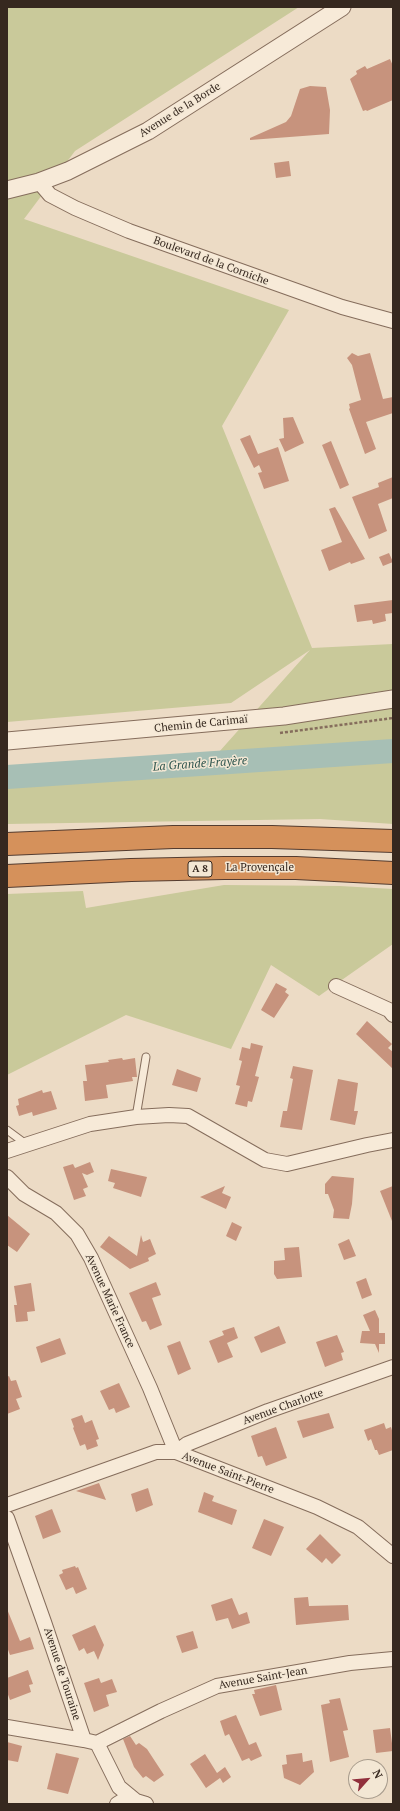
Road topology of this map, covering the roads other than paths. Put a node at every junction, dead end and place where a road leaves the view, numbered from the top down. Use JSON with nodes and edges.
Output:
{"nodes":[{"id":1,"x":342,"y":7,"type":"edge"},
{"id":2,"x":40,"y":182,"type":"junction"},
{"id":3,"x":7,"y":190,"type":"edge"},
{"id":4,"x":393,"y":321,"type":"edge"},
{"id":5,"x":393,"y":699,"type":"edge"},
{"id":6,"x":7,"y":741,"type":"edge"},
{"id":7,"x":393,"y":842,"type":"edge"},
{"id":8,"x":7,"y":844,"type":"edge"},
{"id":9,"x":393,"y":873,"type":"edge"},
{"id":10,"x":7,"y":876,"type":"edge"},
{"id":11,"x":336,"y":986,"type":"dead end"},
{"id":12,"x":393,"y":1015,"type":"edge"},
{"id":13,"x":146,"y":1057,"type":"dead end"},
{"id":14,"x":136,"y":1117,"type":"junction"},
{"id":15,"x":7,"y":1130,"type":"edge"},
{"id":16,"x":393,"y":1140,"type":"edge"},
{"id":17,"x":26,"y":1144,"type":"junction"},
{"id":18,"x":7,"y":1151,"type":"edge"},
{"id":19,"x":7,"y":1177,"type":"edge"},
{"id":20,"x":393,"y":1367,"type":"edge"},
{"id":21,"x":176,"y":1452,"type":"junction"},
{"id":22,"x":7,"y":1505,"type":"edge"},
{"id":23,"x":7,"y":1518,"type":"edge"},
{"id":24,"x":393,"y":1556,"type":"edge"},
{"id":25,"x":393,"y":1659,"type":"edge"},
{"id":26,"x":7,"y":1727,"type":"edge"},
{"id":27,"x":90,"y":1742,"type":"junction"},
{"id":28,"x":130,"y":1796,"type":"junction"},
{"id":29,"x":117,"y":1804,"type":"edge"},
{"id":30,"x":146,"y":1804,"type":"edge"}],
"edges":[{"from":1,"to":2,"type":"street","name":"Avenue de la Borde"},
{"from":2,"to":3,"type":"street","name":"Avenue de la Borde"},
{"from":2,"to":4,"type":"street","name":"Boulevard de la Corniche"},
{"from":5,"to":6,"type":"street","name":"Chemin de Carimaï"},
{"from":7,"to":8,"type":"highway"},
{"from":9,"to":10,"type":"highway","name":"La Provençale","number":"A 8"},
{"from":11,"to":12,"type":"street"},
{"from":13,"to":14,"type":"lane"},
{"from":14,"to":16,"type":"street"},
{"from":14,"to":17,"type":"street"},
{"from":15,"to":17,"type":"lane"},
{"from":17,"to":18,"type":"street"},
{"from":19,"to":21,"type":"street","name":"Avenue Marie France"},
{"from":20,"to":21,"type":"street","name":"Avenue Charlotte"},
{"from":21,"to":22,"type":"street","name":"Avenue Saint-Pierre"},
{"from":21,"to":24,"type":"street","name":"Avenue Saint-Pierre"},
{"from":23,"to":27,"type":"street","name":"Avenue de Touraine"},
{"from":25,"to":27,"type":"street","name":"Avenue Saint-Jean"},
{"from":26,"to":27,"type":"street"},
{"from":27,"to":28,"type":"street","name":"Avenue de Touraine"},
{"from":28,"to":29,"type":"street"},
{"from":28,"to":30,"type":"street","name":"Avenue de Touraine"}]}
